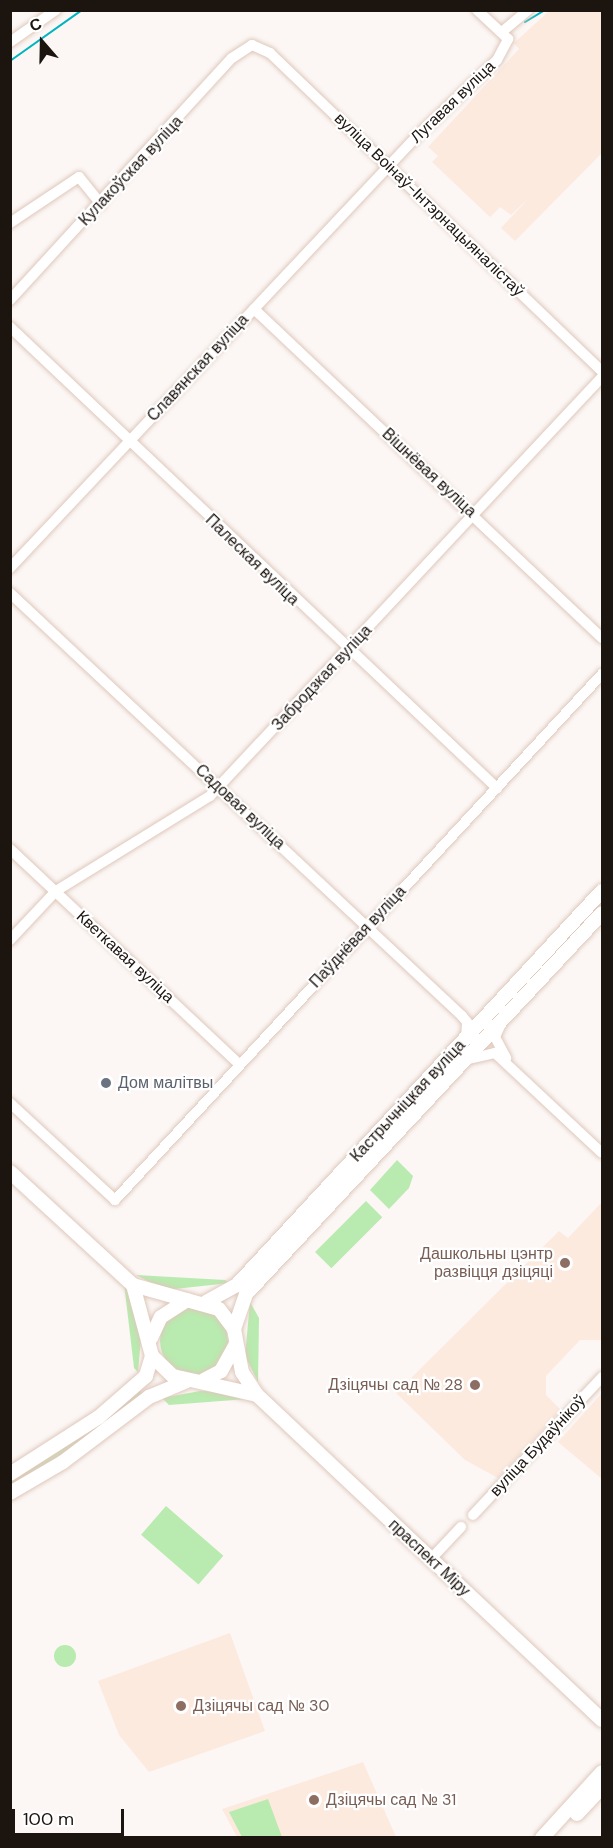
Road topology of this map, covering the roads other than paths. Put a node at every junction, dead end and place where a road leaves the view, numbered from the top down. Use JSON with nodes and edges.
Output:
{"nodes":[{"id":1,"x":56,"y":10,"type":"edge"},
{"id":2,"x":477,"y":10,"type":"edge"},
{"id":3,"x":528,"y":10,"type":"edge"},
{"id":4,"x":503,"y":31,"type":"junction"},
{"id":5,"x":10,"y":42,"type":"edge"},
{"id":6,"x":252,"y":45,"type":"joint"},
{"id":7,"x":388,"y":168,"type":"junction"},
{"id":8,"x":100,"y":202,"type":"junction"},
{"id":9,"x":10,"y":223,"type":"edge"},
{"id":10,"x":10,"y":300,"type":"edge"},
{"id":11,"x":254,"y":309,"type":"junction"},
{"id":12,"x":10,"y":327,"type":"edge"},
{"id":13,"x":603,"y":371,"type":"edge"},
{"id":14,"x":603,"y":377,"type":"edge"},
{"id":15,"x":129,"y":442,"type":"junction"},
{"id":16,"x":472,"y":514,"type":"junction"},
{"id":17,"x":10,"y":568,"type":"edge"},
{"id":18,"x":10,"y":593,"type":"edge"},
{"id":19,"x":603,"y":638,"type":"edge"},
{"id":20,"x":347,"y":651,"type":"junction"},
{"id":21,"x":603,"y":674,"type":"edge"},
{"id":22,"x":218,"y":787,"type":"junction"},
{"id":23,"x":497,"y":789,"type":"junction"},
{"id":24,"x":10,"y":849,"type":"edge"},
{"id":25,"x":56,"y":891,"type":"junction"},
{"id":26,"x":603,"y":891,"type":"edge"},
{"id":27,"x":603,"y":913,"type":"edge"},
{"id":28,"x":368,"y":927,"type":"junction"},
{"id":29,"x":10,"y":940,"type":"edge"},
{"id":30,"x":507,"y":1013,"type":"junction"},
{"id":31,"x":485,"y":1019,"type":"junction"},
{"id":32,"x":467,"y":1022,"type":"junction"},
{"id":33,"x":466,"y":1039,"type":"junction"},
{"id":34,"x":239,"y":1064,"type":"junction"},
{"id":35,"x":461,"y":1064,"type":"junction"},
{"id":36,"x":514,"y":1068,"type":"junction"},
{"id":37,"x":10,"y":1103,"type":"edge"},
{"id":38,"x":603,"y":1153,"type":"edge"},
{"id":39,"x":10,"y":1172,"type":"edge"},
{"id":40,"x":133,"y":1285,"type":"junction"},
{"id":41,"x":188,"y":1300,"type":"junction"},
{"id":42,"x":206,"y":1302,"type":"junction"},
{"id":43,"x":234,"y":1329,"type":"junction"},
{"id":44,"x":152,"y":1338,"type":"junction"},
{"id":45,"x":235,"y":1346,"type":"junction"},
{"id":46,"x":152,"y":1356,"type":"junction"},
{"id":47,"x":603,"y":1377,"type":"edge"},
{"id":48,"x":204,"y":1380,"type":"junction"},
{"id":49,"x":187,"y":1381,"type":"junction"},
{"id":50,"x":257,"y":1395,"type":"junction"},
{"id":51,"x":10,"y":1473,"type":"edge"},
{"id":52,"x":10,"y":1493,"type":"edge"},
{"id":53,"x":473,"y":1515,"type":"dead end"},
{"id":54,"x":461,"y":1527,"type":"dead end"},
{"id":55,"x":431,"y":1559,"type":"junction"},
{"id":56,"x":603,"y":1720,"type":"edge"},
{"id":57,"x":603,"y":1772,"type":"edge"},
{"id":58,"x":603,"y":1787,"type":"edge"},
{"id":59,"x":542,"y":1838,"type":"edge"},
{"id":60,"x":555,"y":1838,"type":"edge"}],
"edges":[{"from":1,"to":5,"type":"street"},
{"from":2,"to":4,"type":"street"},
{"from":3,"to":4,"type":"street"},
{"from":4,"to":7,"type":"street","name":"Лугавая вуліца"},
{"from":6,"to":7,"type":"street","name":"вуліца Воінаў-Інтэрнацыяналістаў"},
{"from":6,"to":8,"type":"street","name":"Кулакоўская вуліца"},
{"from":7,"to":11,"type":"street","name":"Славянская вуліца"},
{"from":7,"to":13,"type":"street","name":"вуліца Воінаў-Інтэрнацыяналістаў"},
{"from":8,"to":9,"type":"street"},
{"from":8,"to":10,"type":"street","name":"Кулакоўская вуліца"},
{"from":11,"to":15,"type":"street","name":"Славянская вуліца"},
{"from":11,"to":16,"type":"street","name":"Вішнёвая вуліца"},
{"from":12,"to":15,"type":"street","name":"Палеская вуліца"},
{"from":14,"to":16,"type":"street","name":"Забродзкая вуліца"},
{"from":15,"to":17,"type":"street","name":"Славянская вуліца"},
{"from":15,"to":20,"type":"street","name":"Палеская вуліца"},
{"from":16,"to":19,"type":"street","name":"Вішнёвая вуліца"},
{"from":16,"to":20,"type":"street","name":"Забродзкая вуліца"},
{"from":18,"to":22,"type":"street","name":"Садовая вуліца"},
{"from":20,"to":22,"type":"street","name":"Забродзкая вуліца"},
{"from":20,"to":23,"type":"street","name":"Палеская вуліца"},
{"from":21,"to":23,"type":"street","name":"Паўднёвая вуліца"},
{"from":22,"to":25,"type":"street","name":"Забродзкая вуліца"},
{"from":22,"to":28,"type":"street","name":"Садовая вуліца"},
{"from":23,"to":28,"type":"street","name":"Паўднёвая вуліца"},
{"from":24,"to":25,"type":"street","name":"Кветкавая вуліца"},
{"from":25,"to":29,"type":"street","name":"Забродзкая вуліца"},
{"from":25,"to":34,"type":"street","name":"Кветкавая вуліца"},
{"from":26,"to":31,"type":"main road","name":"Кастрычніцкая вуліца"},
{"from":27,"to":30,"type":"main road","name":"Кастрычніцкая вуліца"},
{"from":28,"to":32,"type":"street","name":"Садовая вуліца"},
{"from":28,"to":34,"type":"street","name":"Паўднёвая вуліца"},
{"from":30,"to":35,"type":"main road","name":"Кастрычніцкая вуліца"},
{"from":30,"to":36,"type":"street"},
{"from":31,"to":32,"type":"street"},
{"from":31,"to":33,"type":"main road","name":"Кастрычніцкая вуліца"},
{"from":32,"to":33,"type":"street"},
{"from":33,"to":42,"type":"main road","name":"Кастрычніцкая вуліца"},
{"from":34,"to":37,"type":"street","name":"Паўднёвая вуліца"},
{"from":35,"to":36,"type":"street"},
{"from":35,"to":43,"type":"main road","name":"Кастрычніцкая вуліца"},
{"from":36,"to":38,"type":"street"},
{"from":39,"to":40,"type":"main road"},
{"from":40,"to":41,"type":"main road"},
{"from":40,"to":44,"type":"main road"},
{"from":41,"to":42,"type":"main road"},
{"from":41,"to":44,"type":"main road"},
{"from":42,"to":43,"type":"main road"},
{"from":43,"to":45,"type":"main road"},
{"from":44,"to":46,"type":"main road"},
{"from":45,"to":48,"type":"main road"},
{"from":45,"to":50,"type":"main road"},
{"from":46,"to":49,"type":"main road"},
{"from":46,"to":51,"type":"main road"},
{"from":47,"to":53,"type":"street","name":"вуліца Будаўнікоў"},
{"from":48,"to":49,"type":"main road"},
{"from":48,"to":50,"type":"main road"},
{"from":49,"to":52,"type":"main road"},
{"from":50,"to":55,"type":"main road","name":"праспект Міру"},
{"from":54,"to":55,"type":"street"},
{"from":55,"to":56,"type":"main road","name":"праспект Міру"},
{"from":57,"to":59,"type":"main road"},
{"from":58,"to":60,"type":"main road"}]}
